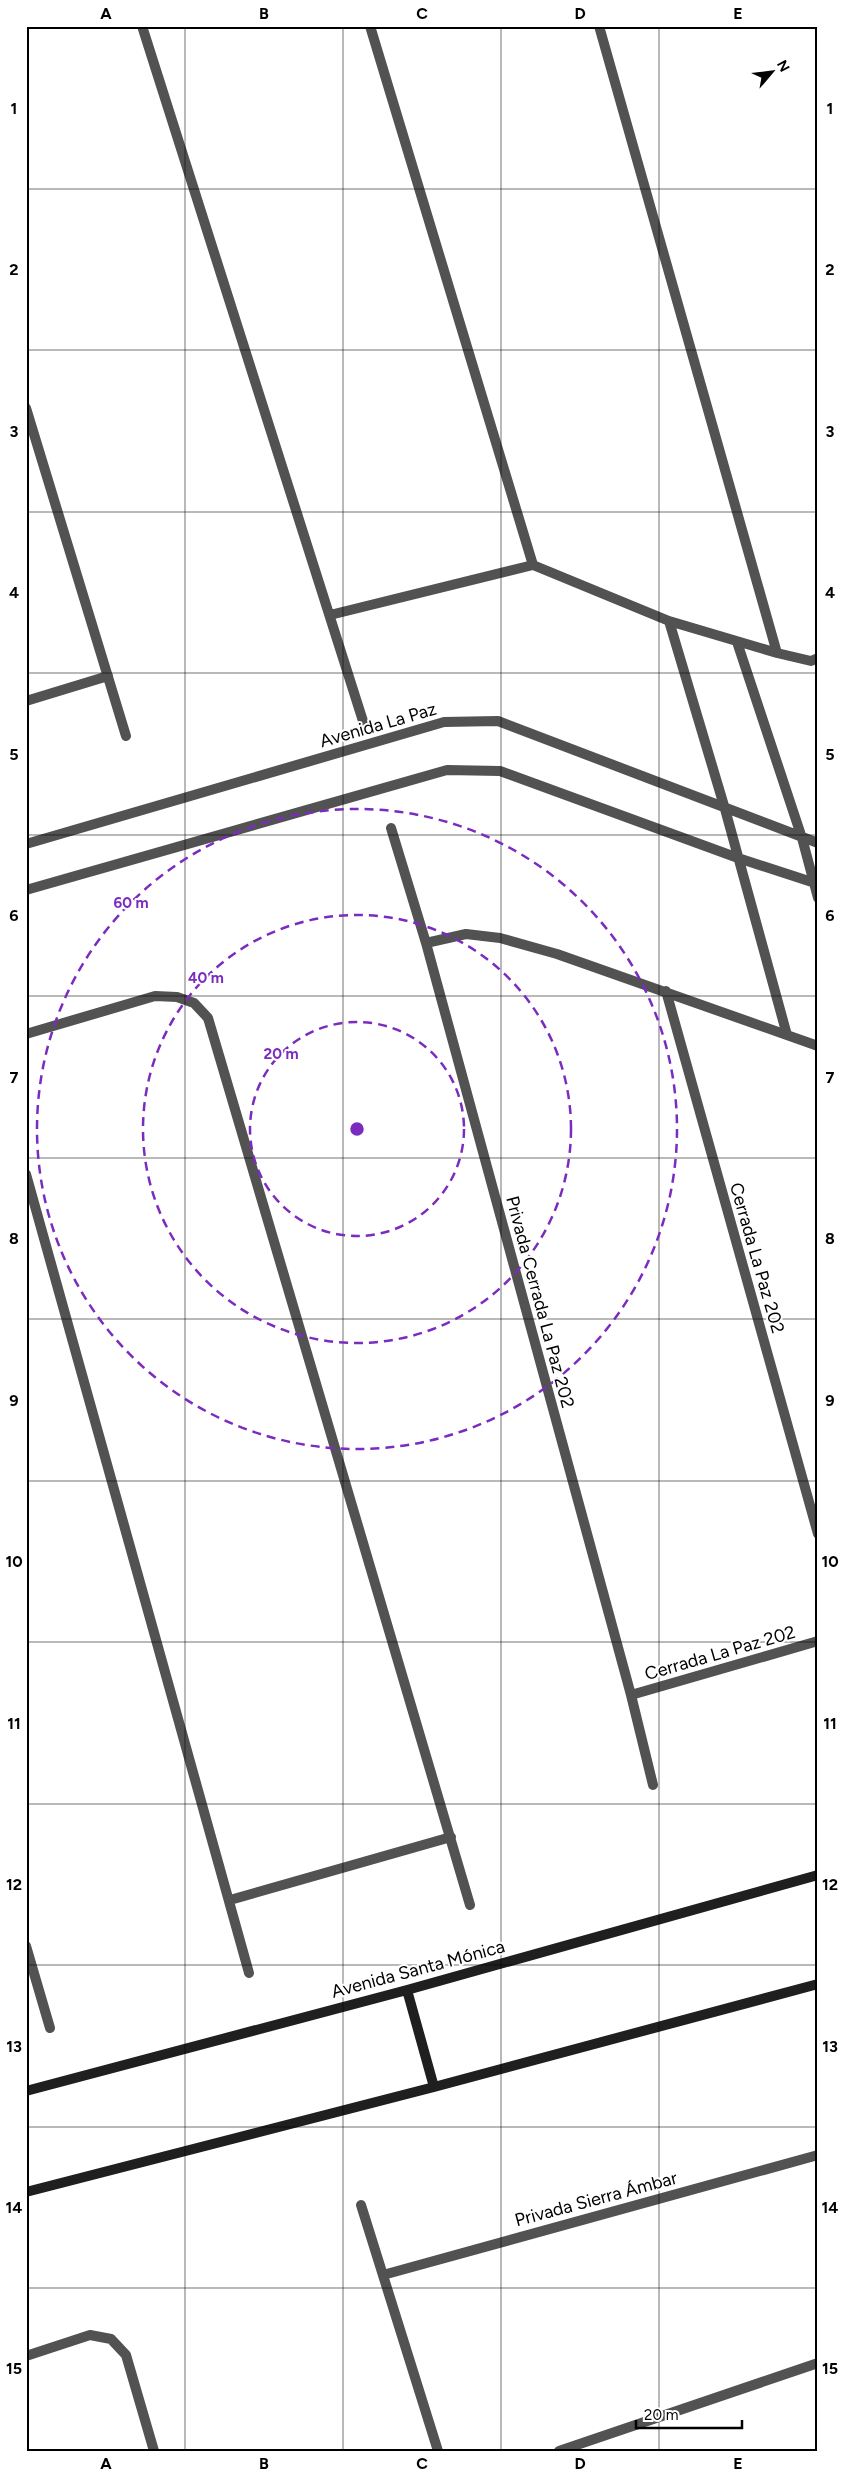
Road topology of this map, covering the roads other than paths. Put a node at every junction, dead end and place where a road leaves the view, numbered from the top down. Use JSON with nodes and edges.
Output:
{"nodes":[{"id":1,"x":142,"y":26,"type":"edge"},
{"id":2,"x":370,"y":26,"type":"edge"},
{"id":3,"x":599,"y":26,"type":"edge"},
{"id":4,"x":26,"y":408,"type":"edge"},
{"id":5,"x":533,"y":565,"type":"junction"},
{"id":6,"x":330,"y":615,"type":"junction"},
{"id":7,"x":669,"y":621,"type":"junction"},
{"id":8,"x":737,"y":642,"type":"junction"},
{"id":9,"x":777,"y":653,"type":"junction"},
{"id":10,"x":818,"y":658,"type":"edge"},
{"id":11,"x":108,"y":676,"type":"junction"},
{"id":12,"x":26,"y":701,"type":"edge"},
{"id":13,"x":363,"y":721,"type":"dead end"},
{"id":14,"x":126,"y":736,"type":"dead end"},
{"id":15,"x":725,"y":809,"type":"junction"},
{"id":16,"x":391,"y":828,"type":"dead end"},
{"id":17,"x":802,"y":838,"type":"junction"},
{"id":18,"x":818,"y":843,"type":"edge"},
{"id":19,"x":26,"y":844,"type":"edge"},
{"id":20,"x":738,"y":858,"type":"junction"},
{"id":21,"x":816,"y":884,"type":"edge"},
{"id":22,"x":26,"y":890,"type":"edge"},
{"id":23,"x":818,"y":898,"type":"edge"},
{"id":24,"x":426,"y":943,"type":"junction"},
{"id":25,"x":666,"y":991,"type":"junction"},
{"id":26,"x":26,"y":1034,"type":"edge"},
{"id":27,"x":787,"y":1035,"type":"junction"},
{"id":28,"x":818,"y":1046,"type":"edge"},
{"id":29,"x":26,"y":1174,"type":"edge"},
{"id":30,"x":818,"y":1534,"type":"edge"},
{"id":31,"x":818,"y":1641,"type":"edge"},
{"id":32,"x":631,"y":1695,"type":"junction"},
{"id":33,"x":653,"y":1785,"type":"dead end"},
{"id":34,"x":451,"y":1837,"type":"junction"},
{"id":35,"x":818,"y":1875,"type":"edge"},
{"id":36,"x":230,"y":1900,"type":"junction"},
{"id":37,"x":470,"y":1905,"type":"dead end"},
{"id":38,"x":26,"y":1946,"type":"edge"},
{"id":39,"x":250,"y":1973,"type":"dead end"},
{"id":40,"x":818,"y":1984,"type":"edge"},
{"id":41,"x":407,"y":1990,"type":"junction"},
{"id":42,"x":50,"y":2028,"type":"dead end"},
{"id":43,"x":434,"y":2087,"type":"junction"},
{"id":44,"x":26,"y":2090,"type":"edge"},
{"id":45,"x":818,"y":2155,"type":"edge"},
{"id":46,"x":26,"y":2192,"type":"edge"},
{"id":47,"x":361,"y":2205,"type":"dead end"},
{"id":48,"x":383,"y":2275,"type":"junction"},
{"id":49,"x":26,"y":2356,"type":"edge"},
{"id":50,"x":818,"y":2363,"type":"edge"},
{"id":51,"x":154,"y":2451,"type":"edge"},
{"id":52,"x":438,"y":2451,"type":"edge"},
{"id":53,"x":559,"y":2451,"type":"edge"}],
"edges":[{"from":1,"to":6,"type":"street"},
{"from":2,"to":5,"type":"street"},
{"from":3,"to":9,"type":"street"},
{"from":4,"to":11,"type":"street"},
{"from":5,"to":6,"type":"street"},
{"from":5,"to":7,"type":"street"},
{"from":6,"to":13,"type":"street"},
{"from":7,"to":8,"type":"street"},
{"from":7,"to":15,"type":"street"},
{"from":8,"to":9,"type":"street"},
{"from":8,"to":17,"type":"street"},
{"from":9,"to":10,"type":"street"},
{"from":11,"to":12,"type":"street"},
{"from":11,"to":14,"type":"street"},
{"from":15,"to":17,"type":"street","name":"Avenida La Paz"},
{"from":15,"to":19,"type":"street","name":"Avenida La Paz"},
{"from":15,"to":20,"type":"street"},
{"from":16,"to":24,"type":"street","name":"Privada Cerrada La Paz 202"},
{"from":17,"to":18,"type":"street","name":"Avenida La Paz"},
{"from":17,"to":21,"type":"street"},
{"from":20,"to":21,"type":"street"},
{"from":20,"to":22,"type":"street"},
{"from":20,"to":27,"type":"street"},
{"from":21,"to":23,"type":"street"},
{"from":24,"to":25,"type":"street"},
{"from":24,"to":32,"type":"street","name":"Privada Cerrada La Paz 202"},
{"from":25,"to":27,"type":"street"},
{"from":25,"to":30,"type":"street","name":"Cerrada La Paz 202"},
{"from":26,"to":34,"type":"street"},
{"from":27,"to":28,"type":"street"},
{"from":29,"to":36,"type":"street"},
{"from":31,"to":32,"type":"street","name":"Cerrada La Paz 202"},
{"from":32,"to":33,"type":"street","name":"Privada Cerrada La Paz 202"},
{"from":34,"to":36,"type":"street"},
{"from":34,"to":37,"type":"street"},
{"from":35,"to":41,"type":"street","name":"Avenida Santa Mónica"},
{"from":36,"to":39,"type":"street"},
{"from":38,"to":42,"type":"street"},
{"from":40,"to":43,"type":"street"},
{"from":41,"to":43,"type":"street"},
{"from":41,"to":44,"type":"street","name":"Avenida Santa Mónica"},
{"from":43,"to":46,"type":"street"},
{"from":45,"to":48,"type":"street","name":"Privada Sierra Ámbar"},
{"from":47,"to":48,"type":"street"},
{"from":48,"to":52,"type":"street"},
{"from":49,"to":51,"type":"street"},
{"from":50,"to":53,"type":"street"}]}
